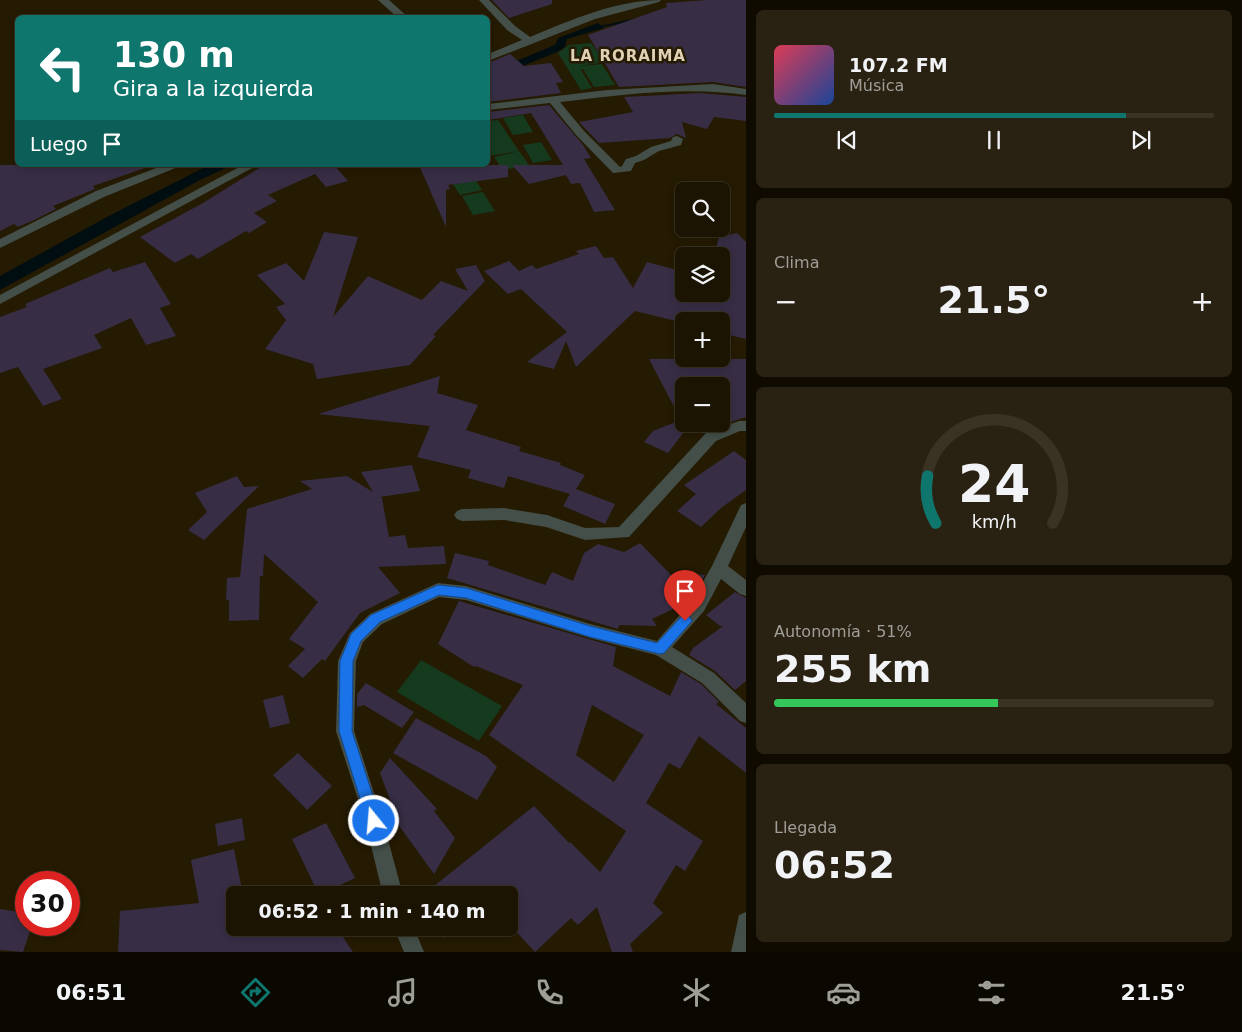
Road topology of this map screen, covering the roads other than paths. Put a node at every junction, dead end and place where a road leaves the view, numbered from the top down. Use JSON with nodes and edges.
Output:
{"nodes":[{"id":1,"x":383,"y":0,"type":"edge"},
{"id":2,"x":484,"y":0,"type":"edge"},
{"id":3,"x":656,"y":0,"type":"edge"},
{"id":4,"x":400,"y":15,"type":"edge"},
{"id":5,"x":530,"y":41,"type":"junction"},
{"id":6,"x":490,"y":57,"type":"edge"},
{"id":7,"x":746,"y":92,"type":"edge"},
{"id":8,"x":552,"y":99,"type":"junction"},
{"id":9,"x":490,"y":107,"type":"edge"},
{"id":10,"x":677,"y":139,"type":"dead end"},
{"id":11,"x":169,"y":167,"type":"edge"},
{"id":12,"x":248,"y":167,"type":"edge"},
{"id":13,"x":0,"y":244,"type":"edge"},
{"id":14,"x":0,"y":300,"type":"edge"},
{"id":15,"x":746,"y":426,"type":"edge"},
{"id":16,"x":746,"y":509,"type":"edge"},
{"id":17,"x":462,"y":515,"type":"dead end"},
{"id":18,"x":719,"y":568,"type":"junction"},
{"id":19,"x":746,"y":589,"type":"edge"},
{"id":20,"x":660,"y":649,"type":"junction"},
{"id":21,"x":746,"y":715,"type":"edge"},
{"id":22,"x":392,"y":886,"type":"edge"},
{"id":23,"x":746,"y":922,"type":"edge"},
{"id":24,"x":407,"y":936,"type":"edge"},
{"id":25,"x":414,"y":952,"type":"edge"},
{"id":26,"x":741,"y":952,"type":"edge"}],
"edges":[{"from":1,"to":4,"type":"street"},
{"from":2,"to":5,"type":"street"},
{"from":3,"to":5,"type":"street"},
{"from":5,"to":6,"type":"street"},
{"from":7,"to":8,"type":"street"},
{"from":8,"to":9,"type":"street"},
{"from":8,"to":10,"type":"street"},
{"from":11,"to":13,"type":"street"},
{"from":12,"to":14,"type":"street"},
{"from":15,"to":17,"type":"street"},
{"from":16,"to":18,"type":"street"},
{"from":18,"to":19,"type":"street"},
{"from":18,"to":20,"type":"street"},
{"from":20,"to":21,"type":"street"},
{"from":20,"to":22,"type":"street"},
{"from":23,"to":26,"type":"street"},
{"from":24,"to":25,"type":"street"}]}
